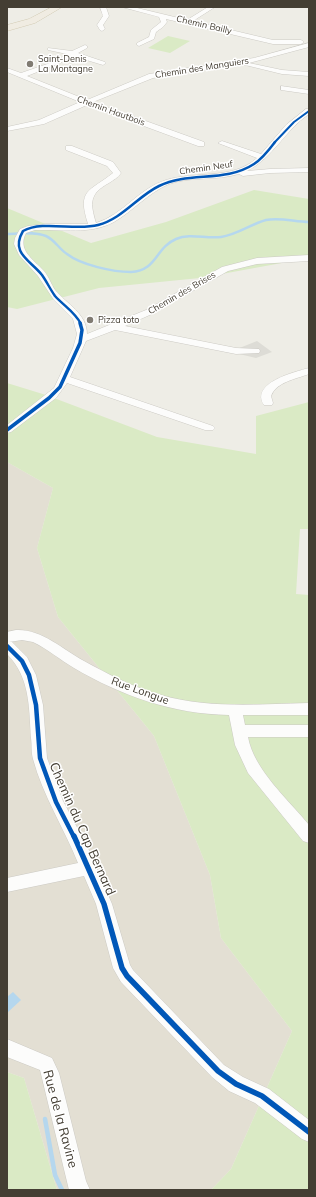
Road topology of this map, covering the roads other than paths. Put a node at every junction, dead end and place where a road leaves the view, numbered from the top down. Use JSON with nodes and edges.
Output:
{"nodes":[{"id":1,"x":58,"y":7,"type":"edge"},
{"id":2,"x":103,"y":7,"type":"edge"},
{"id":3,"x":125,"y":7,"type":"edge"},
{"id":4,"x":212,"y":7,"type":"edge"},
{"id":5,"x":50,"y":9,"type":"edge"},
{"id":6,"x":162,"y":15,"type":"junction"},
{"id":7,"x":189,"y":21,"type":"junction"},
{"id":8,"x":7,"y":28,"type":"edge"},
{"id":9,"x":102,"y":29,"type":"dead end"},
{"id":10,"x":306,"y":42,"type":"edge"},
{"id":11,"x":139,"y":44,"type":"dead end"},
{"id":12,"x":86,"y":47,"type":"dead end"},
{"id":13,"x":50,"y":49,"type":"dead end"},
{"id":14,"x":297,"y":49,"type":"junction"},
{"id":15,"x":309,"y":50,"type":"edge"},
{"id":16,"x":73,"y":54,"type":"junction"},
{"id":17,"x":103,"y":63,"type":"dead end"},
{"id":18,"x":236,"y":63,"type":"junction"},
{"id":19,"x":7,"y":70,"type":"edge"},
{"id":20,"x":309,"y":74,"type":"edge"},
{"id":21,"x":20,"y":76,"type":"junction"},
{"id":22,"x":284,"y":88,"type":"dead end"},
{"id":23,"x":309,"y":92,"type":"edge"},
{"id":24,"x":86,"y":102,"type":"junction"},
{"id":25,"x":309,"y":111,"type":"edge"},
{"id":26,"x":7,"y":129,"type":"edge"},
{"id":27,"x":222,"y":143,"type":"dead end"},
{"id":28,"x":201,"y":144,"type":"dead end"},
{"id":29,"x":69,"y":148,"type":"dead end"},
{"id":30,"x":263,"y":157,"type":"junction"},
{"id":31,"x":309,"y":170,"type":"edge"},
{"id":32,"x":228,"y":174,"type":"junction"},
{"id":33,"x":93,"y":227,"type":"junction"},
{"id":34,"x":309,"y":258,"type":"edge"},
{"id":35,"x":114,"y":327,"type":"junction"},
{"id":36,"x":81,"y":339,"type":"junction"},
{"id":37,"x":255,"y":351,"type":"dead end"},
{"id":38,"x":309,"y":371,"type":"edge"},
{"id":39,"x":64,"y":378,"type":"junction"},
{"id":40,"x":268,"y":403,"type":"dead end"},
{"id":41,"x":209,"y":428,"type":"dead end"},
{"id":42,"x":7,"y":430,"type":"edge"},
{"id":43,"x":7,"y":636,"type":"edge"},
{"id":44,"x":7,"y":646,"type":"edge"},
{"id":45,"x":309,"y":709,"type":"edge"},
{"id":46,"x":235,"y":710,"type":"junction"},
{"id":47,"x":240,"y":731,"type":"junction"},
{"id":48,"x":309,"y":731,"type":"edge"},
{"id":49,"x":309,"y":836,"type":"edge"},
{"id":50,"x":88,"y":868,"type":"junction"},
{"id":51,"x":7,"y":885,"type":"edge"},
{"id":52,"x":7,"y":1048,"type":"edge"},
{"id":53,"x":309,"y":1132,"type":"edge"},
{"id":54,"x":80,"y":1190,"type":"edge"}],
"edges":[{"from":1,"to":5,"type":"main road"},
{"from":2,"to":9,"type":"street"},
{"from":3,"to":6,"type":"street","name":"Chemin Bailly"},
{"from":4,"to":7,"type":"street"},
{"from":5,"to":8,"type":"main road"},
{"from":6,"to":7,"type":"street","name":"Chemin Bailly"},
{"from":6,"to":11,"type":"street"},
{"from":7,"to":10,"type":"street","name":"Chemin Bailly"},
{"from":10,"to":14,"type":"street","name":"Chemin des Manguiers"},
{"from":12,"to":16,"type":"street"},
{"from":13,"to":16,"type":"street"},
{"from":14,"to":15,"type":"street","name":"Chemin des Manguiers"},
{"from":14,"to":18,"type":"street","name":"Chemin des Manguiers"},
{"from":16,"to":17,"type":"street"},
{"from":16,"to":21,"type":"street"},
{"from":18,"to":20,"type":"street"},
{"from":18,"to":24,"type":"street","name":"Chemin des Manguiers"},
{"from":19,"to":21,"type":"street","name":"Chemin Hautbois"},
{"from":21,"to":24,"type":"street","name":"Chemin Hautbois"},
{"from":22,"to":23,"type":"street"},
{"from":24,"to":26,"type":"street","name":"Chemin des Manguiers"},
{"from":24,"to":28,"type":"street","name":"Chemin Hautbois"},
{"from":25,"to":30,"type":"street","name":"Chemin Neuf"},
{"from":27,"to":30,"type":"street"},
{"from":29,"to":33,"type":"street"},
{"from":30,"to":32,"type":"street","name":"Chemin Neuf"},
{"from":31,"to":32,"type":"street"},
{"from":32,"to":33,"type":"street","name":"Chemin Neuf"},
{"from":33,"to":36,"type":"street","name":"Chemin Neuf"},
{"from":34,"to":35,"type":"street","name":"Chemin des Brises"},
{"from":35,"to":36,"type":"street","name":"Chemin des Brises"},
{"from":35,"to":37,"type":"street"},
{"from":36,"to":39,"type":"street"},
{"from":38,"to":40,"type":"street"},
{"from":39,"to":41,"type":"street"},
{"from":39,"to":42,"type":"street"},
{"from":43,"to":46,"type":"street","name":"Rue Longue"},
{"from":44,"to":50,"type":"street","name":"Chemin du Cap Bernard"},
{"from":45,"to":46,"type":"street","name":"Rue Longue"},
{"from":46,"to":47,"type":"street"},
{"from":47,"to":48,"type":"street"},
{"from":47,"to":49,"type":"street"},
{"from":50,"to":51,"type":"street"},
{"from":50,"to":53,"type":"street","name":"Chemin du Cap Bernard"},
{"from":52,"to":54,"type":"street","name":"Rue de la Ravine"}]}
